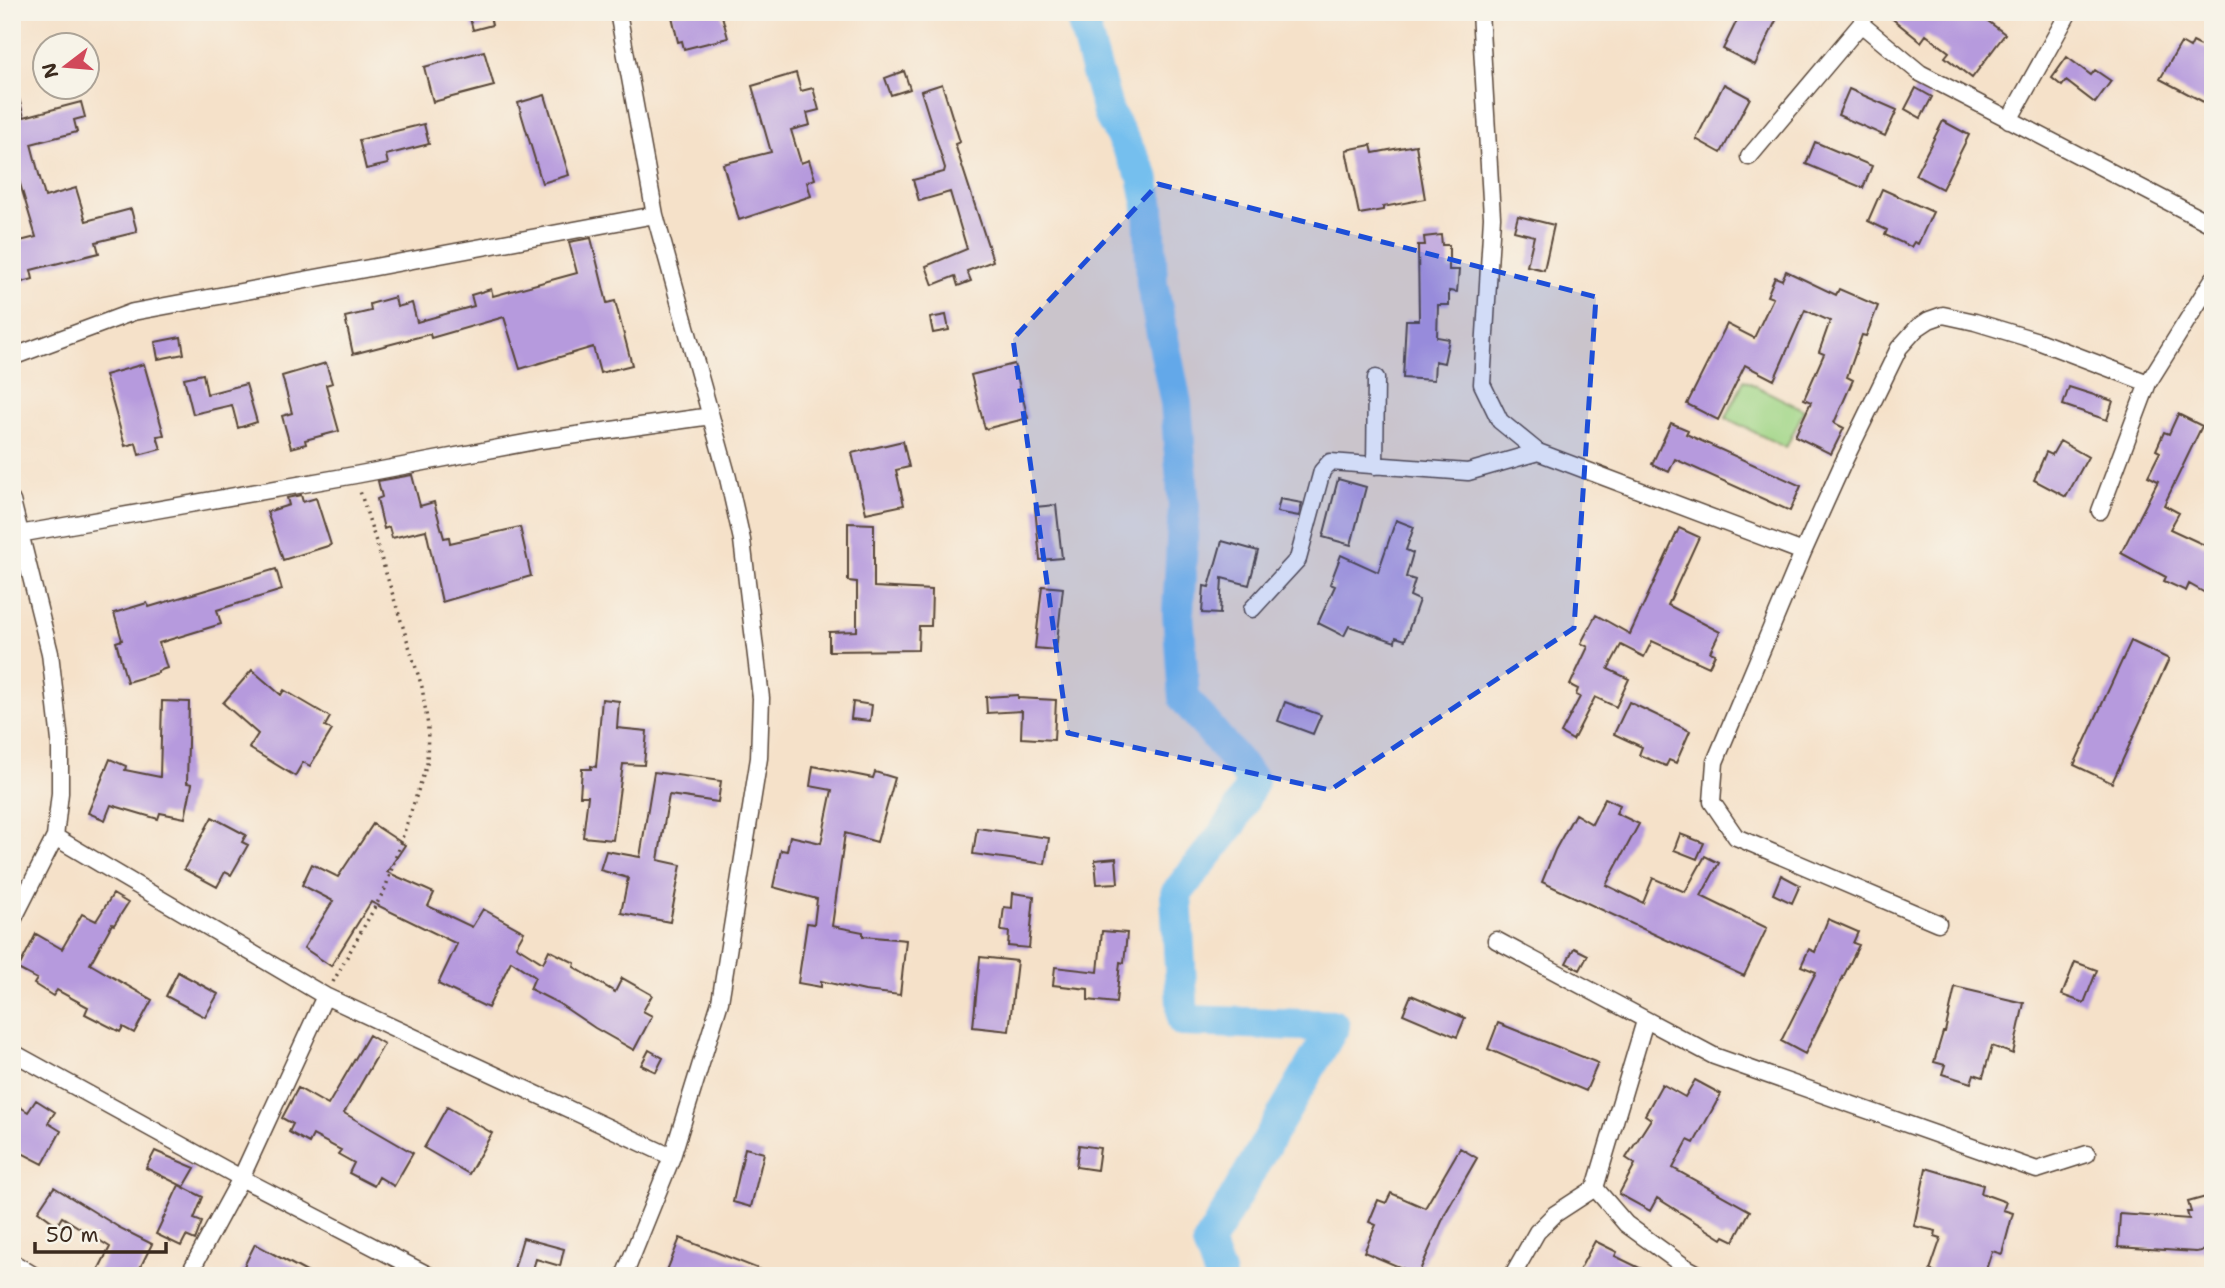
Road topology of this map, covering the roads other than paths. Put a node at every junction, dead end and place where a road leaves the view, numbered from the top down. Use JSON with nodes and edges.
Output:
{"nodes":[{"id":1,"x":618,"y":12,"type":"edge"},
{"id":2,"x":1480,"y":12,"type":"edge"},
{"id":3,"x":2069,"y":12,"type":"edge"},
{"id":4,"x":1863,"y":18,"type":"edge"},
{"id":5,"x":2009,"y":120,"type":"junction"},
{"id":6,"x":1749,"y":157,"type":"dead end"},
{"id":7,"x":655,"y":215,"type":"junction"},
{"id":8,"x":2213,"y":225,"type":"edge"},
{"id":9,"x":2213,"y":279,"type":"edge"},
{"id":10,"x":12,"y":357,"type":"edge"},
{"id":11,"x":1376,"y":378,"type":"dead end"},
{"id":12,"x":2148,"y":383,"type":"junction"},
{"id":13,"x":711,"y":416,"type":"junction"},
{"id":14,"x":1538,"y":452,"type":"junction"},
{"id":15,"x":1375,"y":466,"type":"junction"},
{"id":16,"x":12,"y":503,"type":"edge"},
{"id":17,"x":2100,"y":511,"type":"dead end"},
{"id":18,"x":19,"y":534,"type":"junction"},
{"id":19,"x":1803,"y":552,"type":"junction"},
{"id":20,"x":1252,"y":609,"type":"dead end"},
{"id":21,"x":55,"y":838,"type":"junction"},
{"id":22,"x":12,"y":922,"type":"edge"},
{"id":23,"x":1938,"y":923,"type":"dead end"},
{"id":24,"x":1496,"y":940,"type":"dead end"},
{"id":25,"x":325,"y":996,"type":"junction"},
{"id":26,"x":1645,"y":1021,"type":"junction"},
{"id":27,"x":12,"y":1052,"type":"edge"},
{"id":28,"x":2087,"y":1154,"type":"dead end"},
{"id":29,"x":672,"y":1157,"type":"junction"},
{"id":30,"x":241,"y":1178,"type":"junction"},
{"id":31,"x":1595,"y":1188,"type":"junction"},
{"id":32,"x":12,"y":1262,"type":"edge"},
{"id":33,"x":35,"y":1276,"type":"edge"},
{"id":34,"x":188,"y":1276,"type":"edge"},
{"id":35,"x":430,"y":1276,"type":"edge"},
{"id":36,"x":624,"y":1276,"type":"edge"},
{"id":37,"x":1512,"y":1276,"type":"edge"},
{"id":38,"x":1702,"y":1276,"type":"edge"}],
"edges":[{"from":1,"to":7,"type":"street"},
{"from":2,"to":14,"type":"street"},
{"from":3,"to":5,"type":"street"},
{"from":4,"to":5,"type":"street"},
{"from":4,"to":6,"type":"street"},
{"from":5,"to":8,"type":"street"},
{"from":7,"to":10,"type":"street"},
{"from":7,"to":13,"type":"street"},
{"from":9,"to":12,"type":"street"},
{"from":11,"to":15,"type":"street"},
{"from":12,"to":17,"type":"street"},
{"from":12,"to":19,"type":"street"},
{"from":13,"to":18,"type":"street"},
{"from":13,"to":29,"type":"street"},
{"from":14,"to":15,"type":"street"},
{"from":14,"to":19,"type":"street"},
{"from":15,"to":20,"type":"street"},
{"from":16,"to":18,"type":"street"},
{"from":18,"to":21,"type":"street"},
{"from":19,"to":23,"type":"street"},
{"from":21,"to":22,"type":"street"},
{"from":21,"to":25,"type":"street"},
{"from":24,"to":26,"type":"street"},
{"from":25,"to":29,"type":"street"},
{"from":25,"to":30,"type":"street"},
{"from":26,"to":28,"type":"street"},
{"from":26,"to":31,"type":"street"},
{"from":27,"to":30,"type":"street"},
{"from":29,"to":36,"type":"street"},
{"from":30,"to":34,"type":"street"},
{"from":30,"to":35,"type":"street"},
{"from":31,"to":37,"type":"street"},
{"from":31,"to":38,"type":"street"},
{"from":32,"to":33,"type":"street"}]}
